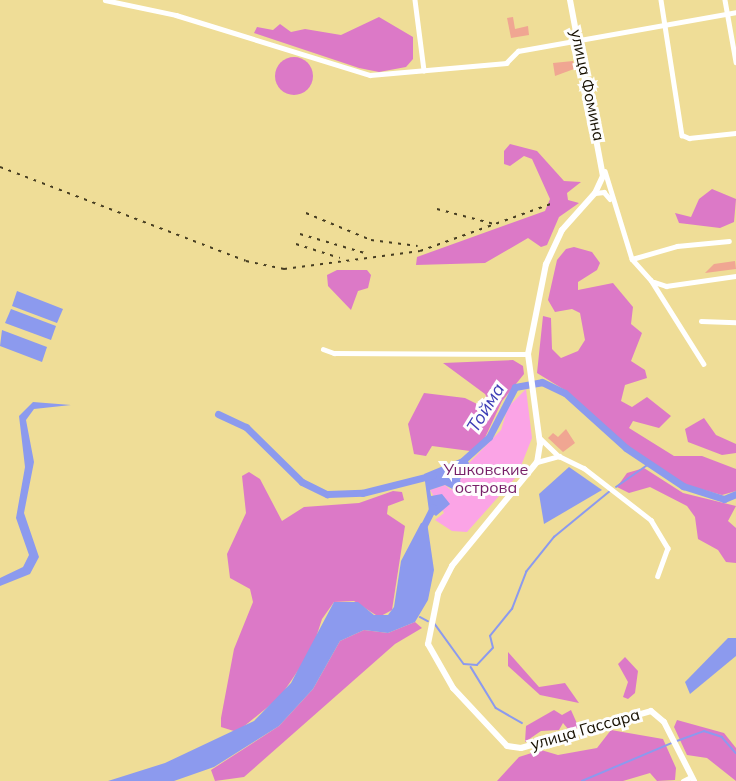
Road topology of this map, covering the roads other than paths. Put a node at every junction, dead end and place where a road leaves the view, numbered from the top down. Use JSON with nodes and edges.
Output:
{"nodes":[{"id":1,"x":105,"y":0,"type":"edge"},
{"id":2,"x":415,"y":0,"type":"edge"},
{"id":3,"x":570,"y":0,"type":"edge"},
{"id":4,"x":661,"y":0,"type":"edge"},
{"id":5,"x":725,"y":0,"type":"edge"},
{"id":6,"x":736,"y":12,"type":"edge"},
{"id":7,"x":727,"y":14,"type":"junction"},
{"id":8,"x":665,"y":24,"type":"junction"},
{"id":9,"x":579,"y":41,"type":"junction"},
{"id":10,"x":736,"y":62,"type":"edge"},
{"id":11,"x":424,"y":70,"type":"junction"},
{"id":12,"x":736,"y":133,"type":"edge"},
{"id":13,"x":604,"y":170,"type":"junction"},
{"id":14,"x":595,"y":193,"type":"junction"},
{"id":15,"x":613,"y":202,"type":"junction"},
{"id":16,"x":729,"y":241,"type":"dead end"},
{"id":17,"x":632,"y":259,"type":"junction"},
{"id":18,"x":736,"y":276,"type":"edge"},
{"id":19,"x":651,"y":280,"type":"junction"},
{"id":20,"x":701,"y":321,"type":"dead end"},
{"id":21,"x":736,"y":322,"type":"edge"},
{"id":22,"x":323,"y":349,"type":"dead end"},
{"id":23,"x":528,"y":354,"type":"junction"},
{"id":24,"x":704,"y":364,"type":"dead end"},
{"id":25,"x":539,"y":437,"type":"junction"},
{"id":26,"x":559,"y":456,"type":"junction"},
{"id":27,"x":537,"y":462,"type":"junction"},
{"id":28,"x":658,"y":576,"type":"dead end"},
{"id":29,"x":692,"y":779,"type":"edge"},
{"id":30,"x":683,"y":781,"type":"edge"}],
"edges":[{"from":1,"to":11,"type":"street"},
{"from":2,"to":11,"type":"street"},
{"from":3,"to":9,"type":"main road","name":"улица Фомина"},
{"from":4,"to":8,"type":"street"},
{"from":5,"to":7,"type":"street"},
{"from":6,"to":7,"type":"street"},
{"from":7,"to":8,"type":"street"},
{"from":7,"to":10,"type":"street"},
{"from":8,"to":9,"type":"street"},
{"from":8,"to":12,"type":"street"},
{"from":9,"to":11,"type":"street"},
{"from":9,"to":13,"type":"main road","name":"улица Фомина"},
{"from":13,"to":14,"type":"main road"},
{"from":13,"to":15,"type":"street"},
{"from":14,"to":15,"type":"street"},
{"from":14,"to":23,"type":"main road"},
{"from":15,"to":17,"type":"street"},
{"from":16,"to":17,"type":"street"},
{"from":17,"to":19,"type":"street"},
{"from":18,"to":19,"type":"street"},
{"from":19,"to":24,"type":"street"},
{"from":20,"to":21,"type":"street"},
{"from":22,"to":23,"type":"street"},
{"from":23,"to":25,"type":"main road"},
{"from":25,"to":26,"type":"street"},
{"from":25,"to":27,"type":"main road"},
{"from":26,"to":27,"type":"street"},
{"from":26,"to":28,"type":"street"},
{"from":27,"to":29,"type":"main road","name":"улица Гассара"},
{"from":29,"to":30,"type":"street"}]}
